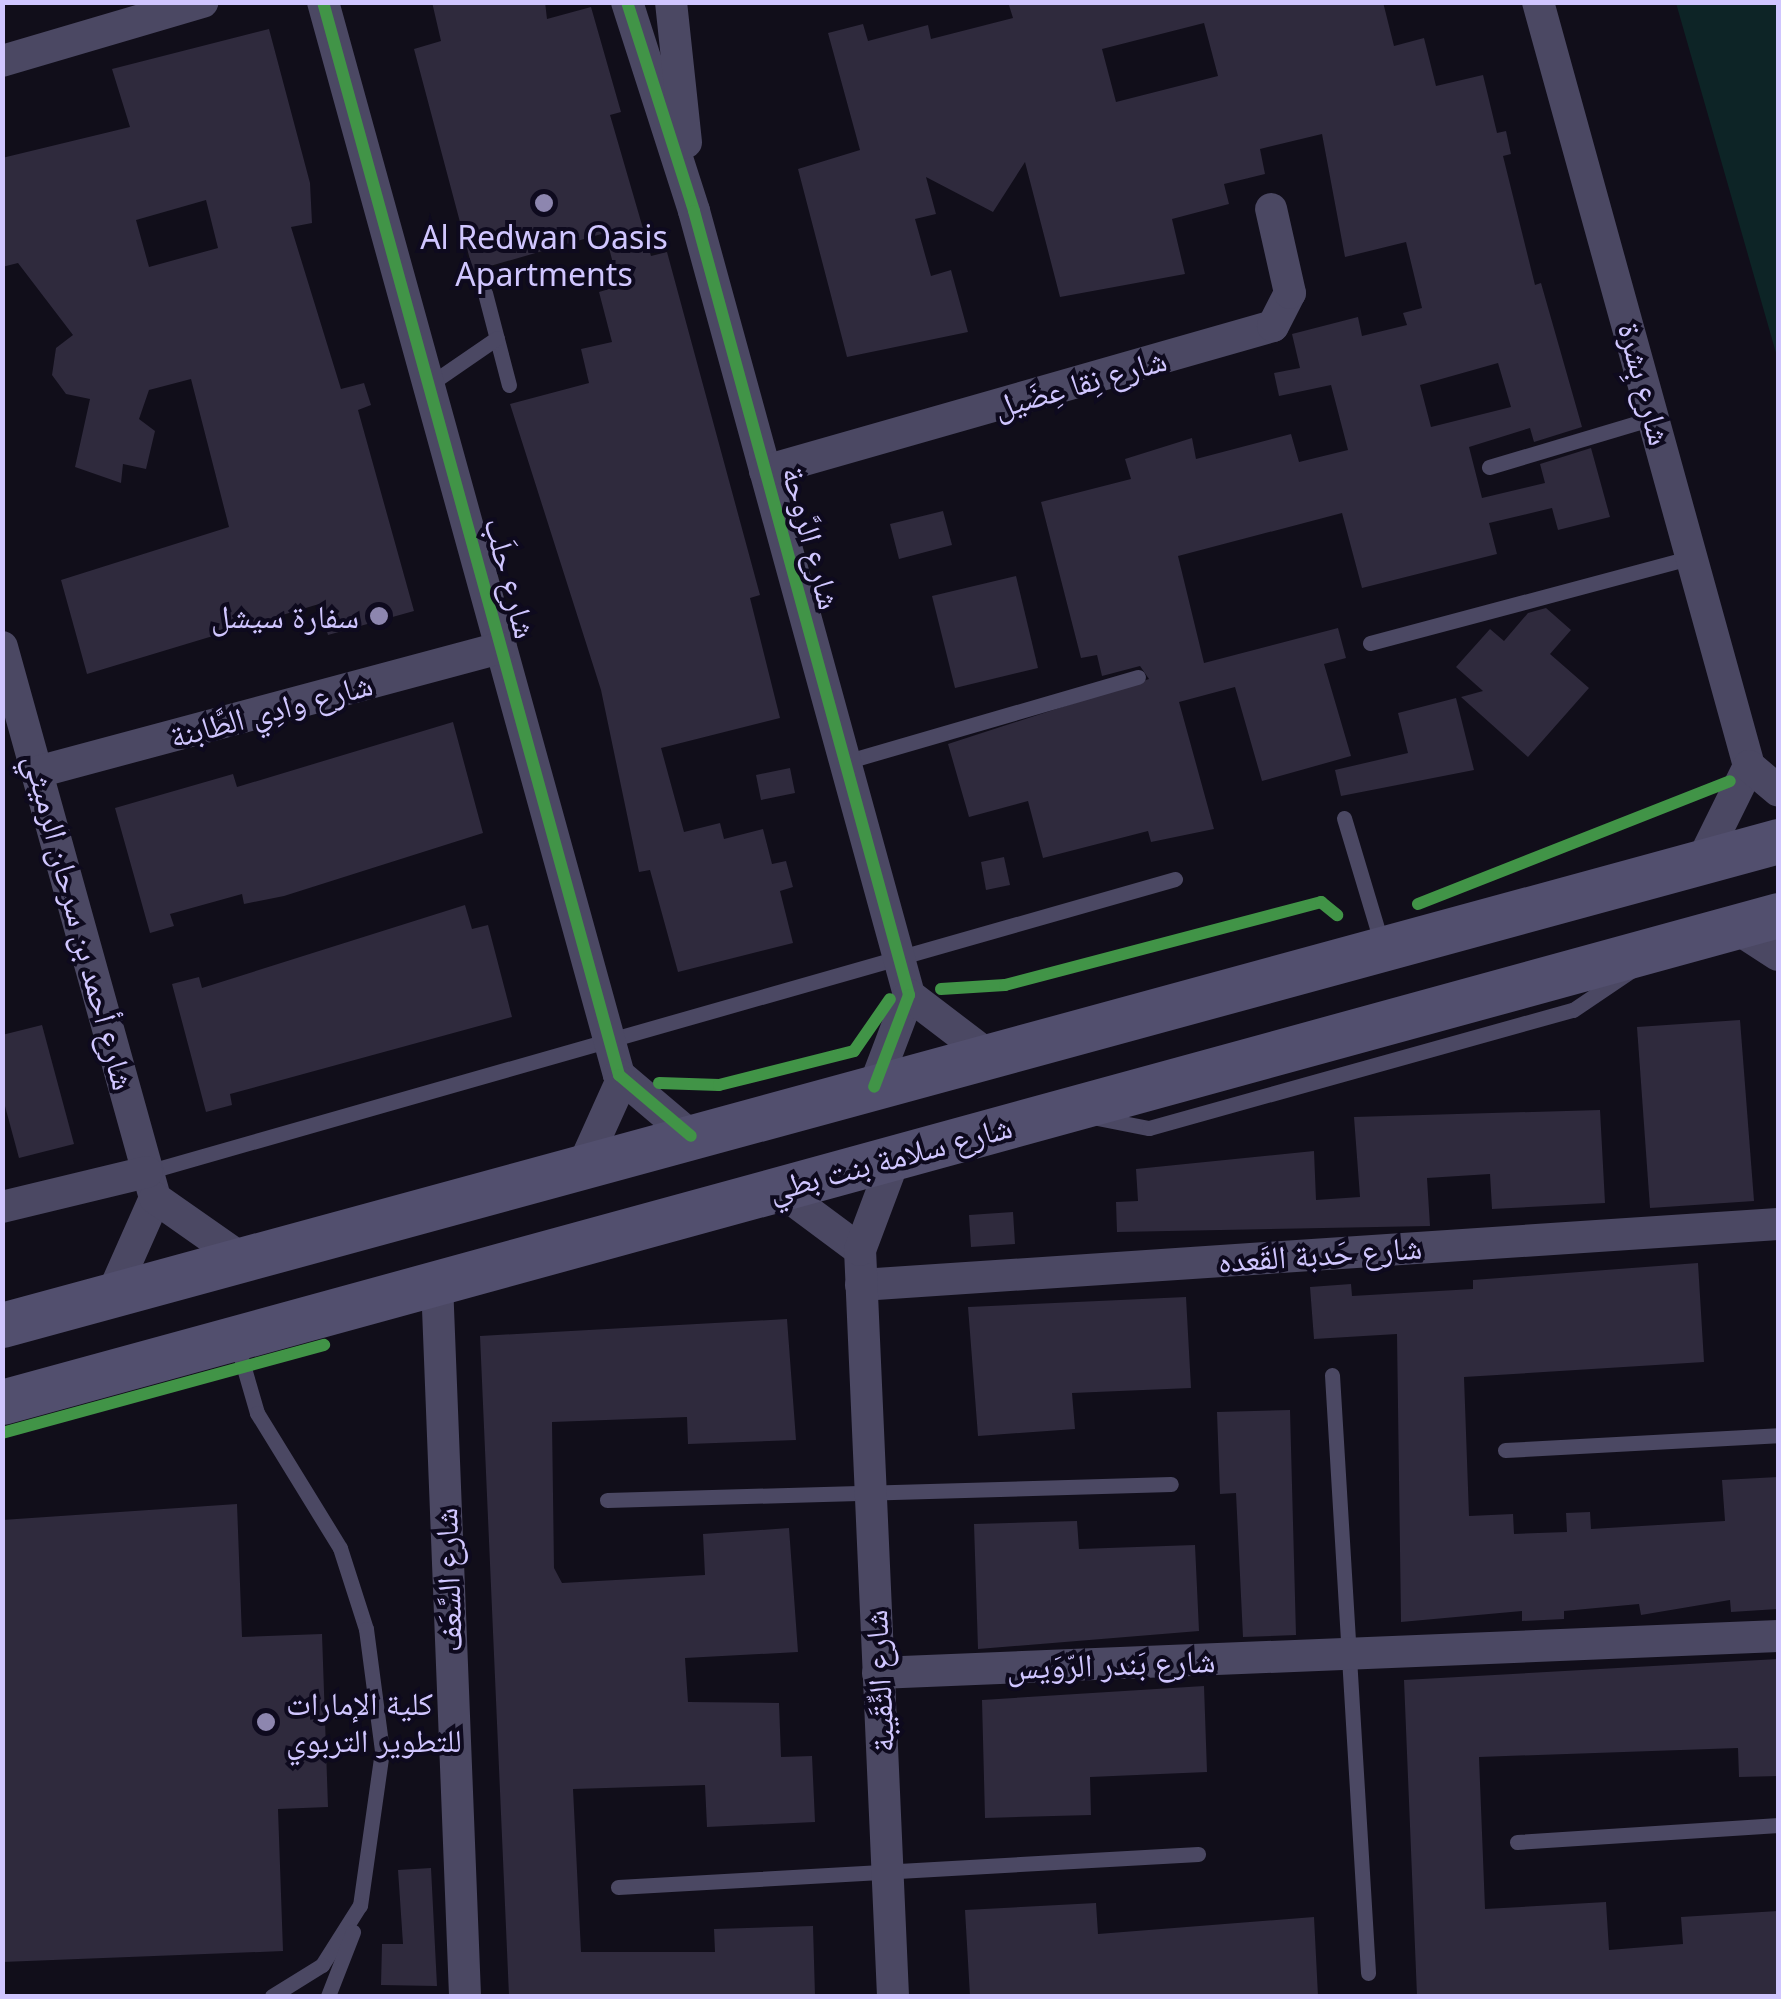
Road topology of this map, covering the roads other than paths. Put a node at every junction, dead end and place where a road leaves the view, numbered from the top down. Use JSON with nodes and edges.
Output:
{"nodes":[{"id":1,"x":203,"y":2,"type":"edge"},
{"id":2,"x":323,"y":2,"type":"edge"},
{"id":3,"x":671,"y":2,"type":"edge"},
{"id":4,"x":1538,"y":2,"type":"edge"},
{"id":5,"x":636,"y":4,"type":"edge"},
{"id":6,"x":2,"y":61,"type":"edge"},
{"id":7,"x":1271,"y":208,"type":"dead end"},
{"id":8,"x":694,"y":211,"type":"junction"},
{"id":9,"x":484,"y":293,"type":"dead end"},
{"id":10,"x":497,"y":338,"type":"junction"},
{"id":11,"x":430,"y":384,"type":"junction"},
{"id":12,"x":509,"y":385,"type":"dead end"},
{"id":13,"x":1653,"y":418,"type":"junction"},
{"id":14,"x":1489,"y":468,"type":"dead end"},
{"id":15,"x":765,"y":471,"type":"junction"},
{"id":16,"x":1694,"y":558,"type":"junction"},
{"id":17,"x":1370,"y":643,"type":"dead end"},
{"id":18,"x":2,"y":648,"type":"edge"},
{"id":19,"x":501,"y":648,"type":"junction"},
{"id":20,"x":1138,"y":678,"type":"dead end"},
{"id":21,"x":845,"y":762,"type":"junction"},
{"id":22,"x":1749,"y":766,"type":"junction"},
{"id":23,"x":41,"y":772,"type":"junction"},
{"id":24,"x":1778,"y":790,"type":"edge"},
{"id":25,"x":1344,"y":818,"type":"dead end"},
{"id":26,"x":1778,"y":841,"type":"edge"},
{"id":27,"x":1702,"y":862,"type":"junction"},
{"id":28,"x":1175,"y":878,"type":"dead end"},
{"id":29,"x":1778,"y":914,"type":"edge"},
{"id":30,"x":1735,"y":927,"type":"junction"},
{"id":31,"x":1383,"y":948,"type":"junction"},
{"id":32,"x":1778,"y":955,"type":"edge"},
{"id":33,"x":899,"y":957,"type":"junction"},
{"id":34,"x":909,"y":995,"type":"junction"},
{"id":35,"x":609,"y":1040,"type":"junction"},
{"id":36,"x":989,"y":1056,"type":"junction"},
{"id":37,"x":622,"y":1082,"type":"junction"},
{"id":38,"x":874,"y":1088,"type":"junction"},
{"id":39,"x":691,"y":1136,"type":"junction"},
{"id":40,"x":895,"y":1157,"type":"junction"},
{"id":41,"x":583,"y":1166,"type":"junction"},
{"id":42,"x":151,"y":1185,"type":"junction"},
{"id":43,"x":778,"y":1189,"type":"junction"},
{"id":44,"x":2,"y":1208,"type":"edge"},
{"id":45,"x":1778,"y":1224,"type":"edge"},
{"id":46,"x":860,"y":1250,"type":"junction"},
{"id":47,"x":242,"y":1259,"type":"junction"},
{"id":48,"x":436,"y":1283,"type":"junction"},
{"id":49,"x":861,"y":1284,"type":"junction"},
{"id":50,"x":112,"y":1295,"type":"junction"},
{"id":51,"x":2,"y":1325,"type":"edge"},
{"id":52,"x":236,"y":1338,"type":"junction"},
{"id":53,"x":1332,"y":1375,"type":"dead end"},
{"id":54,"x":2,"y":1402,"type":"edge"},
{"id":55,"x":1778,"y":1435,"type":"edge"},
{"id":56,"x":1505,"y":1450,"type":"dead end"},
{"id":57,"x":1170,"y":1484,"type":"dead end"},
{"id":58,"x":870,"y":1490,"type":"junction"},
{"id":59,"x":607,"y":1500,"type":"dead end"},
{"id":60,"x":1778,"y":1636,"type":"edge"},
{"id":61,"x":1344,"y":1654,"type":"junction"},
{"id":62,"x":878,"y":1673,"type":"junction"},
{"id":63,"x":1778,"y":1825,"type":"edge"},
{"id":64,"x":1517,"y":1842,"type":"dead end"},
{"id":65,"x":1198,"y":1854,"type":"dead end"},
{"id":66,"x":888,"y":1872,"type":"junction"},
{"id":67,"x":618,"y":1887,"type":"dead end"},
{"id":68,"x":360,"y":1904,"type":"junction"},
{"id":69,"x":1368,"y":1973,"type":"dead end"},
{"id":70,"x":281,"y":1995,"type":"edge"},
{"id":71,"x":328,"y":1996,"type":"edge"},
{"id":72,"x":465,"y":1996,"type":"edge"},
{"id":73,"x":893,"y":1996,"type":"edge"}],
"edges":[{"from":1,"to":6,"type":"street"},
{"from":2,"to":11,"type":"street","name":"شارع حلَب"},
{"from":3,"to":8,"type":"street","name":"شارع الرَّوحة"},
{"from":4,"to":13,"type":"street","name":"شارع بِشرة"},
{"from":5,"to":8,"type":"street","name":"شارع الرَّوحة"},
{"from":7,"to":15,"type":"street","name":"شارع نِقا عِضَيل"},
{"from":8,"to":15,"type":"street","name":"شارع الرَّوحة"},
{"from":9,"to":10,"type":"lane"},
{"from":10,"to":11,"type":"lane"},
{"from":10,"to":12,"type":"lane"},
{"from":11,"to":19,"type":"street","name":"شارع حلَب"},
{"from":13,"to":14,"type":"lane"},
{"from":13,"to":16,"type":"street","name":"شارع بِشرة"},
{"from":15,"to":21,"type":"street","name":"شارع الرَّوحة"},
{"from":16,"to":17,"type":"lane"},
{"from":16,"to":22,"type":"street","name":"شارع بِشرة"},
{"from":18,"to":23,"type":"street","name":"شارع أحمد بن سرحان الرميثي"},
{"from":19,"to":23,"type":"street","name":"شارع وادِي الطَّابنة"},
{"from":19,"to":35,"type":"street","name":"شارع حلَب"},
{"from":20,"to":21,"type":"lane"},
{"from":21,"to":33,"type":"street","name":"شارع الرَّوحة"},
{"from":22,"to":24,"type":"street"},
{"from":22,"to":27,"type":"street"},
{"from":23,"to":42,"type":"street","name":"شارع أحمد بن سرحان الرميثي"},
{"from":25,"to":31,"type":"lane"},
{"from":26,"to":27,"type":"main road"},
{"from":27,"to":31,"type":"main road"},
{"from":28,"to":33,"type":"lane"},
{"from":29,"to":30,"type":"main road","name":"شارع سلامة بنت بطي"},
{"from":30,"to":32,"type":"street"},
{"from":30,"to":40,"type":"main road","name":"شارع سلامة بنت بطي"},
{"from":31,"to":36,"type":"main road"},
{"from":33,"to":34,"type":"street","name":"شارع الرَّوحة"},
{"from":33,"to":35,"type":"lane"},
{"from":34,"to":36,"type":"street"},
{"from":34,"to":38,"type":"street"},
{"from":35,"to":37,"type":"street","name":"شارع حلَب"},
{"from":35,"to":42,"type":"lane"},
{"from":36,"to":38,"type":"main road"},
{"from":37,"to":39,"type":"street"},
{"from":37,"to":41,"type":"street"},
{"from":38,"to":39,"type":"main road"},
{"from":39,"to":41,"type":"main road"},
{"from":40,"to":43,"type":"main road","name":"شارع سلامة بنت بطي"},
{"from":40,"to":46,"type":"street","name":"شارع الثِّقَيبة"},
{"from":41,"to":47,"type":"main road"},
{"from":42,"to":44,"type":"street"},
{"from":42,"to":47,"type":"street"},
{"from":42,"to":50,"type":"street"},
{"from":43,"to":46,"type":"street"},
{"from":43,"to":48,"type":"main road","name":"شارع سلامة بنت بطي"},
{"from":45,"to":49,"type":"street","name":"شارع حَدبة القَعده"},
{"from":46,"to":49,"type":"street","name":"شارع الثِّقَيبة"},
{"from":47,"to":50,"type":"main road"},
{"from":48,"to":52,"type":"main road","name":"شارع سلامة بنت بطي"},
{"from":48,"to":72,"type":"street","name":"شارع السَّعَف"},
{"from":49,"to":58,"type":"street","name":"شارع الثِّقَيبة"},
{"from":50,"to":51,"type":"main road"},
{"from":52,"to":54,"type":"main road","name":"شارع سلامة بنت بطي"},
{"from":52,"to":68,"type":"lane"},
{"from":53,"to":61,"type":"lane"},
{"from":55,"to":56,"type":"lane"},
{"from":57,"to":58,"type":"lane"},
{"from":58,"to":59,"type":"lane"},
{"from":58,"to":62,"type":"street","name":"شارع الثِّقَيبة"},
{"from":60,"to":61,"type":"street","name":"شارع بَندر الرّوَيس"},
{"from":61,"to":62,"type":"street","name":"شارع بَندر الرّوَيس"},
{"from":61,"to":69,"type":"lane"},
{"from":62,"to":66,"type":"street","name":"شارع الثِّقَيبة"},
{"from":63,"to":64,"type":"lane"},
{"from":65,"to":66,"type":"lane"},
{"from":66,"to":67,"type":"lane"},
{"from":66,"to":73,"type":"street","name":"شارع الثِّقَيبة"},
{"from":68,"to":70,"type":"lane"},
{"from":68,"to":71,"type":"lane"}]}
